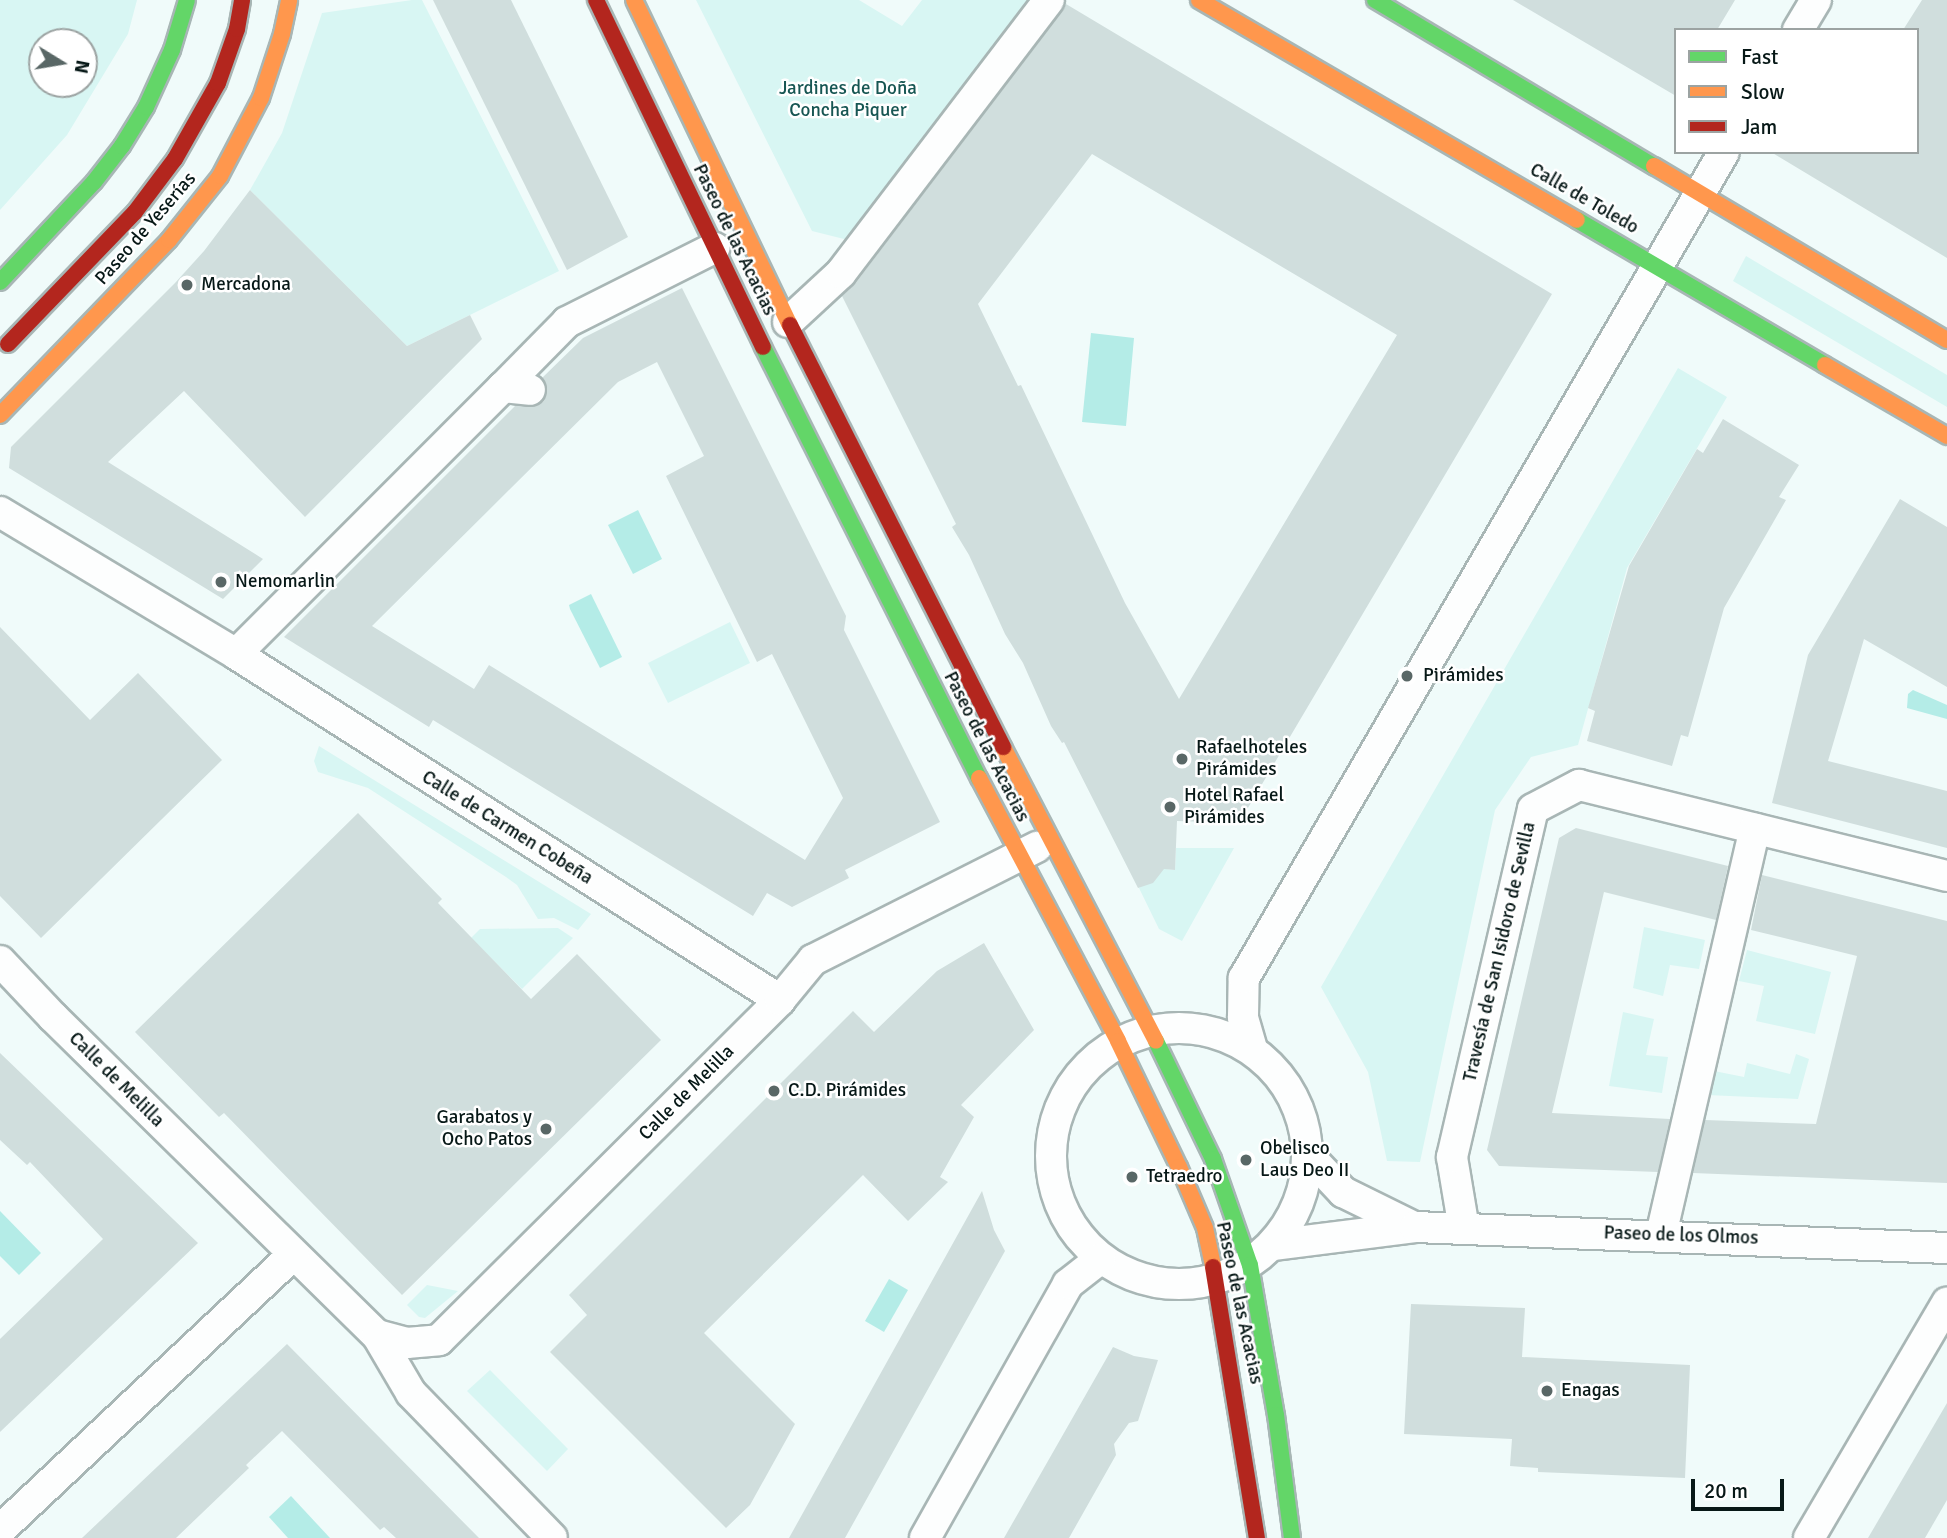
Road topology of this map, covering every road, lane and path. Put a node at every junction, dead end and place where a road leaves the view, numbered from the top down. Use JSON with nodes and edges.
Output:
{"nodes":[{"id":1,"x":187,"y":0,"type":"edge"},
{"id":2,"x":242,"y":0,"type":"edge"},
{"id":3,"x":289,"y":0,"type":"edge"},
{"id":4,"x":596,"y":0,"type":"edge"},
{"id":5,"x":634,"y":0,"type":"edge"},
{"id":6,"x":1049,"y":0,"type":"edge"},
{"id":7,"x":1199,"y":0,"type":"edge"},
{"id":8,"x":1375,"y":0,"type":"edge"},
{"id":9,"x":1816,"y":0,"type":"edge"},
{"id":10,"x":1799,"y":28,"type":"edge"},
{"id":11,"x":1723,"y":154,"type":"edge"},
{"id":12,"x":1700,"y":193,"type":"junction"},
{"id":13,"x":714,"y":248,"type":"junction"},
{"id":14,"x":1659,"y":267,"type":"junction"},
{"id":15,"x":0,"y":282,"type":"edge"},
{"id":16,"x":788,"y":322,"type":"junction"},
{"id":17,"x":1947,"y":340,"type":"edge"},
{"id":18,"x":9,"y":344,"type":"dead end"},
{"id":19,"x":0,"y":415,"type":"edge"},
{"id":20,"x":1947,"y":436,"type":"edge"},
{"id":21,"x":0,"y":512,"type":"edge"},
{"id":22,"x":236,"y":654,"type":"junction"},
{"id":23,"x":1755,"y":828,"type":"junction"},
{"id":24,"x":1050,"y":841,"type":"junction"},
{"id":25,"x":1018,"y":856,"type":"junction"},
{"id":26,"x":1947,"y":876,"type":"edge"},
{"id":27,"x":0,"y":962,"type":"edge"},
{"id":28,"x":780,"y":1000,"type":"junction"},
{"id":29,"x":1150,"y":1029,"type":"junction"},
{"id":30,"x":1118,"y":1041,"type":"junction"},
{"id":31,"x":1252,"y":1049,"type":"junction"},
{"id":32,"x":1309,"y":1156,"type":"junction"},
{"id":33,"x":1415,"y":1227,"type":"junction"},
{"id":34,"x":1464,"y":1229,"type":"junction"},
{"id":35,"x":1661,"y":1235,"type":"junction"},
{"id":36,"x":1273,"y":1245,"type":"junction"},
{"id":37,"x":1947,"y":1248,"type":"edge"},
{"id":38,"x":294,"y":1254,"type":"junction"},
{"id":39,"x":1100,"y":1259,"type":"junction"},
{"id":40,"x":1250,"y":1265,"type":"junction"},
{"id":41,"x":1216,"y":1280,"type":"junction"},
{"id":42,"x":1947,"y":1303,"type":"edge"},
{"id":43,"x":377,"y":1335,"type":"junction"},
{"id":44,"x":0,"y":1530,"type":"edge"},
{"id":45,"x":552,"y":1538,"type":"edge"},
{"id":46,"x":925,"y":1538,"type":"edge"},
{"id":47,"x":1257,"y":1538,"type":"edge"},
{"id":48,"x":1292,"y":1538,"type":"edge"},
{"id":49,"x":1809,"y":1538,"type":"edge"}],
"edges":[{"from":1,"to":15,"type":"main road"},
{"from":2,"to":18,"type":"main road","name":"Paseo de Yeserías"},
{"from":3,"to":19,"type":"main road","name":"Paseo de Yeserías"},
{"from":4,"to":13,"type":"main road","name":"Paseo de las Acacias"},
{"from":5,"to":16,"type":"main road","name":"Paseo de las Acacias"},
{"from":6,"to":16,"type":"street"},
{"from":7,"to":14,"type":"main road","name":"Calle de Toledo"},
{"from":8,"to":12,"type":"main road"},
{"from":9,"to":10,"type":"street"},
{"from":11,"to":12,"type":"street"},
{"from":12,"to":14,"type":"street"},
{"from":12,"to":17,"type":"main road"},
{"from":13,"to":22,"type":"street"},
{"from":13,"to":25,"type":"main road","name":"Paseo de las Acacias"},
{"from":14,"to":20,"type":"main road","name":"Calle de Toledo"},
{"from":14,"to":31,"type":"street"},
{"from":16,"to":24,"type":"main road","name":"Paseo de las Acacias"},
{"from":21,"to":22,"type":"street","name":"Calle de Carmen Cobeña"},
{"from":22,"to":28,"type":"street","name":"Calle de Carmen Cobeña"},
{"from":23,"to":26,"type":"street","name":"Travesía de San Isidoro de Sevilla"},
{"from":23,"to":34,"type":"street","name":"Travesía de San Isidoro de Sevilla"},
{"from":23,"to":35,"type":"street"},
{"from":24,"to":25,"type":"street","name":"Calle de Melilla"},
{"from":24,"to":29,"type":"main road","name":"Paseo de las Acacias"},
{"from":25,"to":28,"type":"street","name":"Calle de Melilla"},
{"from":25,"to":30,"type":"main road","name":"Paseo de las Acacias"},
{"from":27,"to":38,"type":"street","name":"Calle de Melilla"},
{"from":28,"to":43,"type":"street","name":"Calle de Melilla"},
{"from":29,"to":30,"type":"street"},
{"from":29,"to":31,"type":"street"},
{"from":29,"to":40,"type":"main road","name":"Paseo de las Acacias"},
{"from":30,"to":39,"type":"street"},
{"from":30,"to":41,"type":"main road","name":"Paseo de las Acacias"},
{"from":31,"to":32,"type":"street"},
{"from":32,"to":33,"type":"street","name":"Paseo de los Olmos"},
{"from":32,"to":36,"type":"street"},
{"from":33,"to":34,"type":"street","name":"Paseo de los Olmos"},
{"from":33,"to":36,"type":"street","name":"Paseo de los Olmos"},
{"from":34,"to":35,"type":"street","name":"Paseo de los Olmos"},
{"from":35,"to":37,"type":"street","name":"Paseo de los Olmos"},
{"from":36,"to":40,"type":"street"},
{"from":38,"to":43,"type":"street","name":"Calle de Melilla"},
{"from":38,"to":44,"type":"street"},
{"from":39,"to":41,"type":"street"},
{"from":39,"to":46,"type":"street"},
{"from":40,"to":41,"type":"street"},
{"from":40,"to":48,"type":"main road","name":"Paseo de las Acacias"},
{"from":41,"to":47,"type":"main road","name":"Paseo de las Acacias"},
{"from":42,"to":49,"type":"street"},
{"from":43,"to":45,"type":"street","name":"Calle de Melilla"}]}
